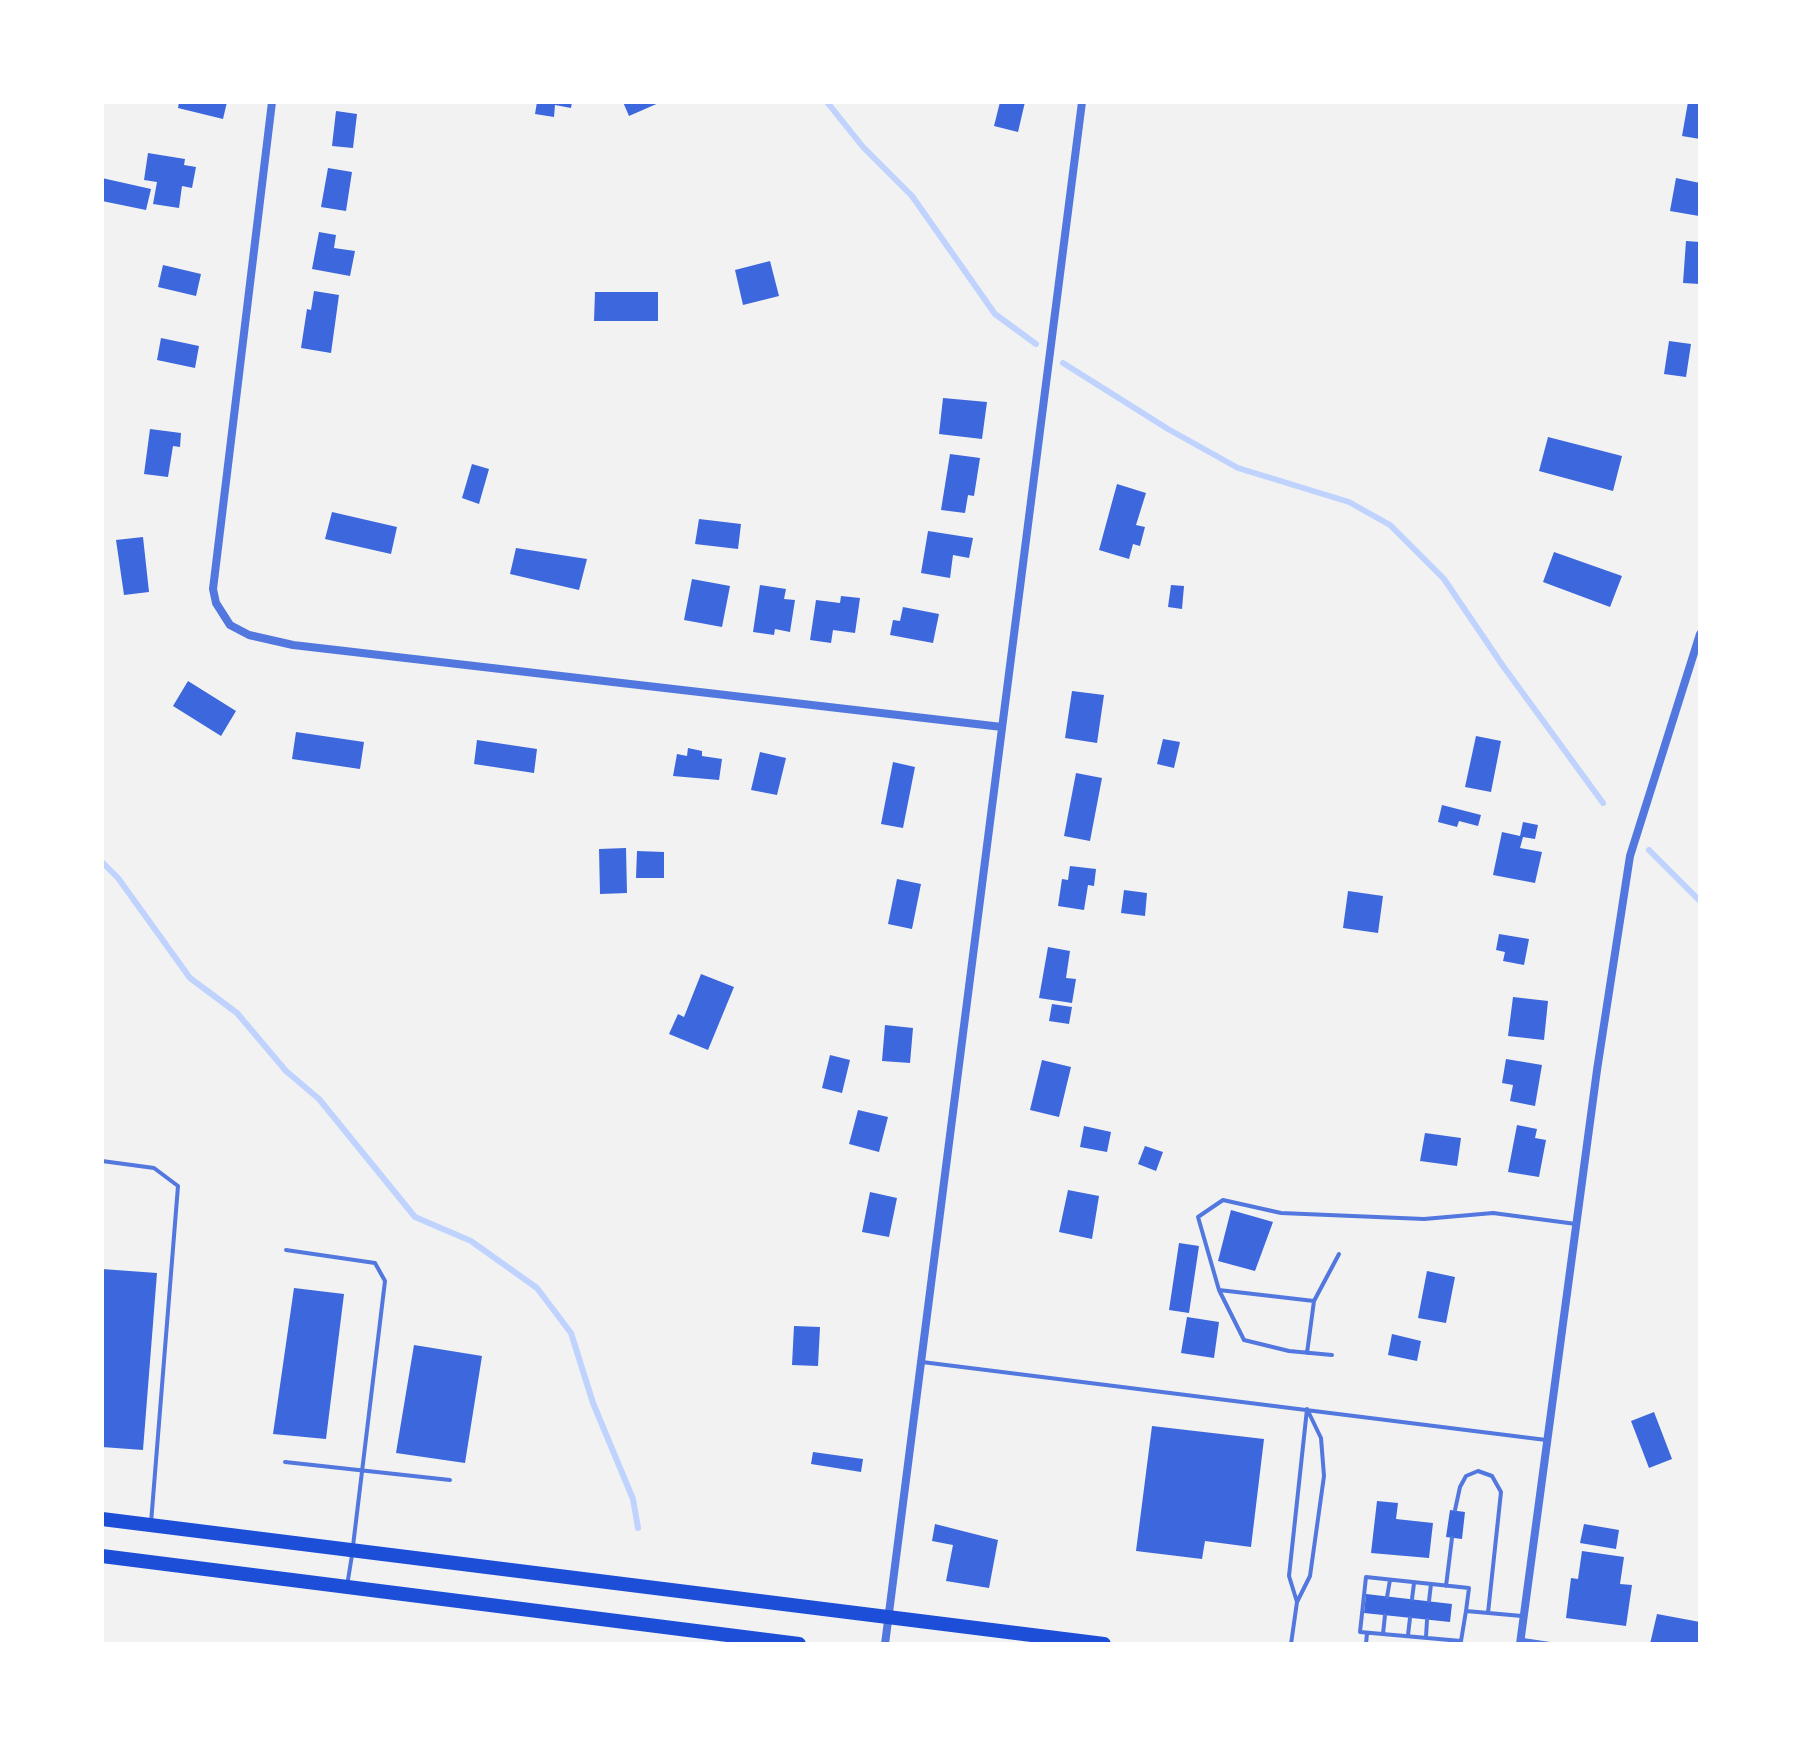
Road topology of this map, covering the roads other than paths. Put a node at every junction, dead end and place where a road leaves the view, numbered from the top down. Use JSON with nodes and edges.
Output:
{"nodes":[{"id":1,"x":272,"y":102,"type":"edge"},
{"id":2,"x":1082,"y":102,"type":"edge"},
{"id":3,"x":1700,"y":634,"type":"edge"},
{"id":4,"x":1002,"y":727,"type":"junction"},
{"id":5,"x":102,"y":1161,"type":"edge"},
{"id":6,"x":1576,"y":1224,"type":"junction"},
{"id":7,"x":286,"y":1250,"type":"dead end"},
{"id":8,"x":1339,"y":1254,"type":"dead end"},
{"id":9,"x":1219,"y":1290,"type":"junction"},
{"id":10,"x":1314,"y":1301,"type":"junction"},
{"id":11,"x":1307,"y":1353,"type":"junction"},
{"id":12,"x":1332,"y":1355,"type":"dead end"},
{"id":13,"x":922,"y":1362,"type":"junction"},
{"id":14,"x":1307,"y":1409,"type":"junction"},
{"id":15,"x":1546,"y":1440,"type":"junction"},
{"id":16,"x":285,"y":1462,"type":"dead end"},
{"id":17,"x":361,"y":1470,"type":"junction"},
{"id":18,"x":450,"y":1480,"type":"dead end"},
{"id":19,"x":1455,"y":1510,"type":"dead end"},
{"id":20,"x":102,"y":1519,"type":"edge"},
{"id":21,"x":151,"y":1525,"type":"junction"},
{"id":22,"x":1452,"y":1538,"type":"dead end"},
{"id":23,"x":353,"y":1550,"type":"junction"},
{"id":24,"x":102,"y":1556,"type":"edge"},
{"id":25,"x":1390,"y":1580,"type":"junction"},
{"id":26,"x":1414,"y":1583,"type":"junction"},
{"id":27,"x":1431,"y":1584,"type":"junction"},
{"id":28,"x":1446,"y":1586,"type":"junction"},
{"id":29,"x":347,"y":1588,"type":"junction"},
{"id":30,"x":1387,"y":1597,"type":"dead end"},
{"id":31,"x":1412,"y":1599,"type":"dead end"},
{"id":32,"x":1429,"y":1601,"type":"dead end"},
{"id":33,"x":1297,"y":1602,"type":"junction"},
{"id":34,"x":1466,"y":1611,"type":"junction"},
{"id":35,"x":1488,"y":1613,"type":"junction"},
{"id":36,"x":1385,"y":1615,"type":"dead end"},
{"id":37,"x":1523,"y":1616,"type":"junction"},
{"id":38,"x":890,"y":1617,"type":"junction"},
{"id":39,"x":1410,"y":1618,"type":"dead end"},
{"id":40,"x":1427,"y":1620,"type":"dead end"},
{"id":41,"x":1367,"y":1633,"type":"junction"},
{"id":42,"x":1383,"y":1634,"type":"junction"},
{"id":43,"x":1408,"y":1636,"type":"junction"},
{"id":44,"x":1426,"y":1638,"type":"junction"},
{"id":45,"x":1440,"y":1642,"type":"edge"},
{"id":46,"x":1520,"y":1642,"type":"edge"},
{"id":47,"x":799,"y":1644,"type":"edge"},
{"id":48,"x":885,"y":1644,"type":"edge"},
{"id":49,"x":1104,"y":1644,"type":"edge"},
{"id":50,"x":1291,"y":1644,"type":"edge"},
{"id":51,"x":1366,"y":1644,"type":"edge"},
{"id":52,"x":1550,"y":1644,"type":"edge"}],
"edges":[{"from":1,"to":4,"type":"street"},
{"from":2,"to":4,"type":"street"},
{"from":3,"to":6,"type":"street"},
{"from":4,"to":13,"type":"street"},
{"from":5,"to":21,"type":"lane"},
{"from":6,"to":9,"type":"lane"},
{"from":6,"to":15,"type":"street"},
{"from":7,"to":17,"type":"lane"},
{"from":8,"to":10,"type":"lane"},
{"from":9,"to":10,"type":"lane"},
{"from":9,"to":11,"type":"lane"},
{"from":10,"to":11,"type":"lane"},
{"from":11,"to":12,"type":"lane"},
{"from":13,"to":14,"type":"lane"},
{"from":13,"to":38,"type":"street"},
{"from":14,"to":15,"type":"lane"},
{"from":14,"to":33,"type":"lane"},
{"from":14,"to":33,"type":"lane"},
{"from":15,"to":37,"type":"street"},
{"from":16,"to":17,"type":"lane"},
{"from":17,"to":18,"type":"lane"},
{"from":17,"to":23,"type":"lane"},
{"from":19,"to":35,"type":"lane"},
{"from":20,"to":21,"type":"highway"},
{"from":21,"to":23,"type":"highway"},
{"from":22,"to":28,"type":"lane"},
{"from":23,"to":29,"type":"lane"},
{"from":23,"to":38,"type":"highway"},
{"from":24,"to":29,"type":"highway"},
{"from":25,"to":26,"type":"lane"},
{"from":25,"to":30,"type":"lane"},
{"from":25,"to":41,"type":"lane"},
{"from":26,"to":27,"type":"lane"},
{"from":26,"to":31,"type":"lane"},
{"from":27,"to":28,"type":"lane"},
{"from":27,"to":32,"type":"lane"},
{"from":28,"to":34,"type":"lane"},
{"from":29,"to":47,"type":"highway"},
{"from":33,"to":50,"type":"lane"},
{"from":34,"to":35,"type":"lane"},
{"from":34,"to":45,"type":"lane"},
{"from":35,"to":37,"type":"lane"},
{"from":36,"to":42,"type":"lane"},
{"from":37,"to":46,"type":"street"},
{"from":38,"to":48,"type":"street"},
{"from":38,"to":49,"type":"highway"},
{"from":39,"to":43,"type":"lane"},
{"from":40,"to":44,"type":"lane"},
{"from":41,"to":42,"type":"lane"},
{"from":41,"to":51,"type":"lane"},
{"from":42,"to":43,"type":"lane"},
{"from":43,"to":44,"type":"lane"},
{"from":44,"to":45,"type":"lane"},
{"from":46,"to":52,"type":"lane"}]}
